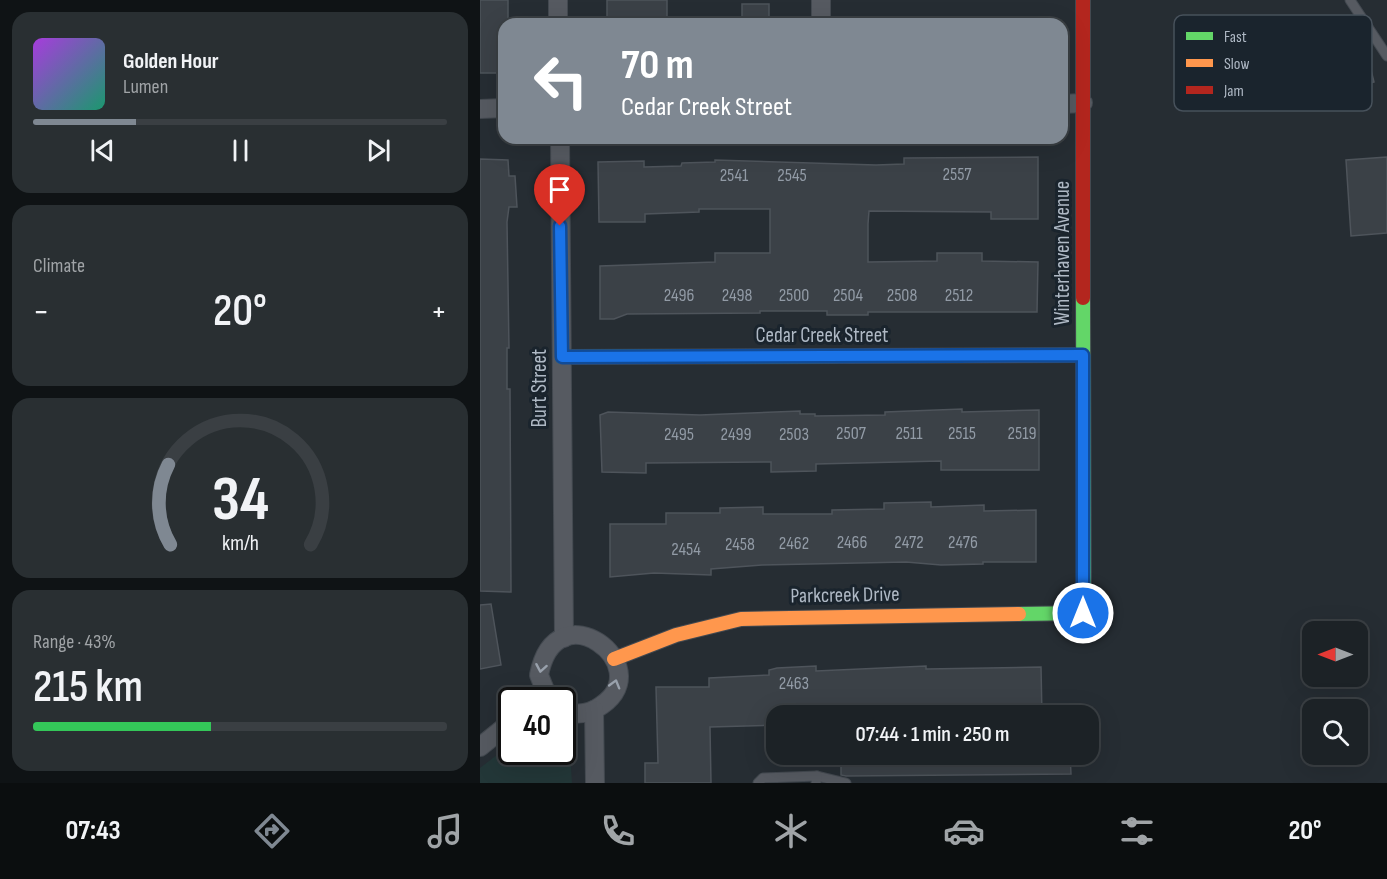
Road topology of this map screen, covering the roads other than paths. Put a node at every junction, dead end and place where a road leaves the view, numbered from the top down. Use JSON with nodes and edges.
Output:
{"nodes":[{"id":1,"x":558,"y":0,"type":"edge"},
{"id":2,"x":820,"y":0,"type":"edge"},
{"id":3,"x":1083,"y":0,"type":"edge"},
{"id":4,"x":1350,"y":0,"type":"edge"},
{"id":5,"x":1360,"y":15,"type":"edge"},
{"id":6,"x":558,"y":18,"type":"edge"},
{"id":7,"x":821,"y":18,"type":"edge"},
{"id":8,"x":1372,"y":33,"type":"edge"},
{"id":9,"x":1387,"y":56,"type":"edge"},
{"id":10,"x":1083,"y":103,"type":"junction"},
{"id":11,"x":1068,"y":104,"type":"edge"},
{"id":12,"x":498,"y":108,"type":"edge"},
{"id":13,"x":480,"y":109,"type":"edge"},
{"id":14,"x":560,"y":144,"type":"edge"},
{"id":15,"x":1083,"y":355,"type":"junction"},
{"id":16,"x":562,"y":357,"type":"junction"},
{"id":17,"x":1083,"y":613,"type":"joint"},
{"id":18,"x":564,"y":638,"type":"junction"},
{"id":19,"x":614,"y":659,"type":"junction"},
{"id":20,"x":541,"y":687,"type":"edge"},
{"id":21,"x":594,"y":710,"type":"junction"},
{"id":22,"x":576,"y":714,"type":"edge"},
{"id":23,"x":498,"y":732,"type":"edge"},
{"id":24,"x":480,"y":747,"type":"edge"},
{"id":25,"x":817,"y":780,"type":"edge"},
{"id":26,"x":595,"y":783,"type":"edge"},
{"id":27,"x":758,"y":783,"type":"edge"},
{"id":28,"x":846,"y":783,"type":"edge"}],
"edges":[{"from":1,"to":6,"type":"street"},
{"from":2,"to":7,"type":"street"},
{"from":3,"to":10,"type":"street","name":"Winterhaven Avenue"},
{"from":4,"to":5,"type":"lane"},
{"from":8,"to":9,"type":"lane"},
{"from":10,"to":11,"type":"street"},
{"from":10,"to":15,"type":"street","name":"Winterhaven Avenue"},
{"from":12,"to":13,"type":"street"},
{"from":14,"to":16,"type":"street","name":"Burt Street"},
{"from":15,"to":16,"type":"street","name":"Cedar Creek Street"},
{"from":15,"to":17,"type":"street","name":"Winterhaven Avenue"},
{"from":16,"to":18,"type":"street","name":"Burt Street"},
{"from":17,"to":19,"type":"street","name":"Parkcreek Drive"},
{"from":18,"to":19,"type":"street"},
{"from":18,"to":20,"type":"street","one_way":true},
{"from":21,"to":19,"type":"street","one_way":true},
{"from":21,"to":22,"type":"street"},
{"from":21,"to":26,"type":"street"},
{"from":23,"to":24,"type":"street"},
{"from":25,"to":27,"type":"lane"},
{"from":25,"to":28,"type":"lane"}]}
